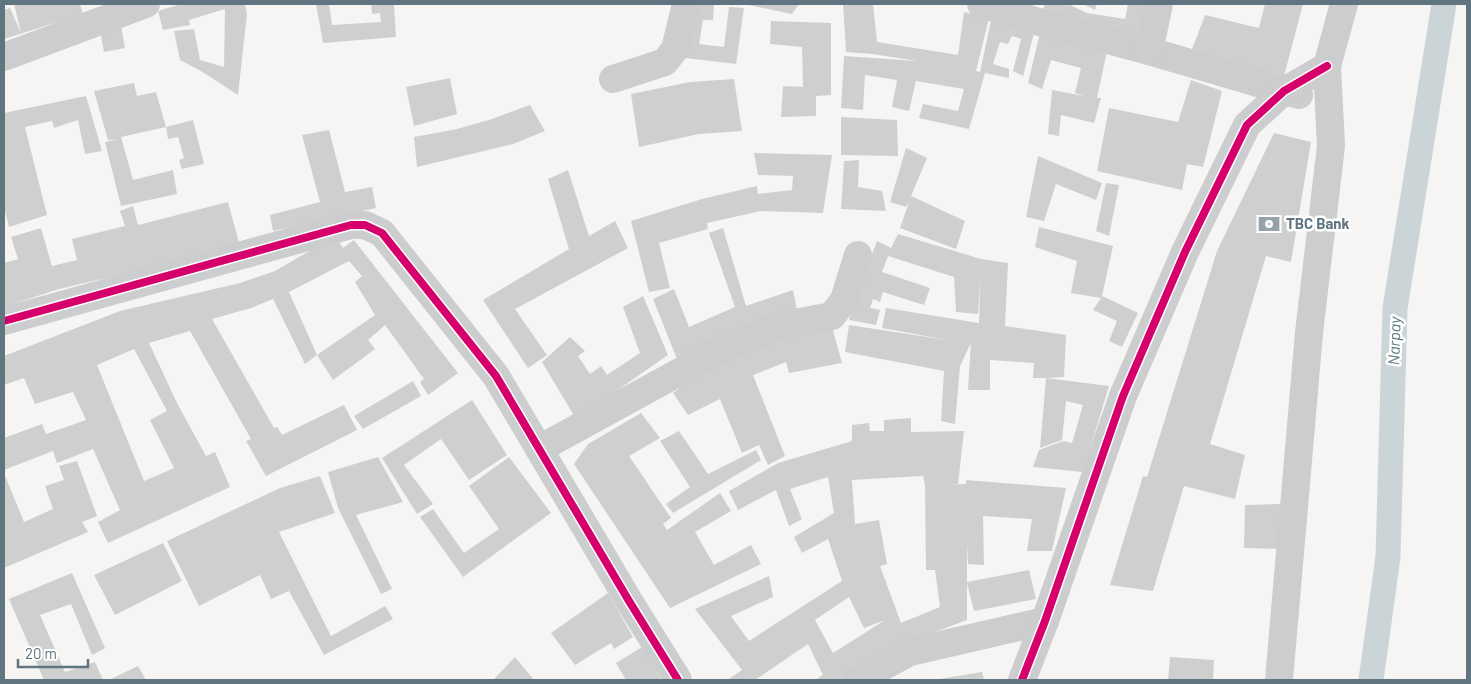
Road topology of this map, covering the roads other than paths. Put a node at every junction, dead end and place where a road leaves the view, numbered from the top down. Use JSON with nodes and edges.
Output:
{"nodes":[{"id":1,"x":146,"y":4,"type":"edge"},
{"id":2,"x":686,"y":4,"type":"edge"},
{"id":3,"x":981,"y":4,"type":"edge"},
{"id":4,"x":1159,"y":4,"type":"edge"},
{"id":5,"x":1344,"y":4,"type":"edge"},
{"id":6,"x":1149,"y":52,"type":"junction"},
{"id":7,"x":4,"y":57,"type":"edge"},
{"id":8,"x":1327,"y":66,"type":"junction"},
{"id":9,"x":613,"y":79,"type":"dead end"},
{"id":10,"x":1284,"y":91,"type":"junction"},
{"id":11,"x":1329,"y":104,"type":"junction"},
{"id":12,"x":858,"y":255,"type":"dead end"},
{"id":13,"x":4,"y":321,"type":"edge"},
{"id":14,"x":539,"y":449,"type":"junction"},
{"id":15,"x":1045,"y":621,"type":"junction"},
{"id":16,"x":678,"y":680,"type":"edge"},
{"id":17,"x":858,"y":680,"type":"edge"},
{"id":18,"x":1022,"y":680,"type":"edge"},
{"id":19,"x":1278,"y":680,"type":"edge"}],
"edges":[{"from":1,"to":7,"type":"street"},
{"from":2,"to":9,"type":"street"},
{"from":3,"to":6,"type":"street"},
{"from":4,"to":6,"type":"street"},
{"from":5,"to":8,"type":"street"},
{"from":6,"to":10,"type":"street"},
{"from":8,"to":10,"type":"street"},
{"from":8,"to":11,"type":"street"},
{"from":10,"to":11,"type":"street"},
{"from":10,"to":15,"type":"street"},
{"from":11,"to":19,"type":"street"},
{"from":12,"to":14,"type":"street"},
{"from":13,"to":14,"type":"street"},
{"from":14,"to":16,"type":"street"},
{"from":15,"to":17,"type":"street"},
{"from":15,"to":18,"type":"street"}]}
